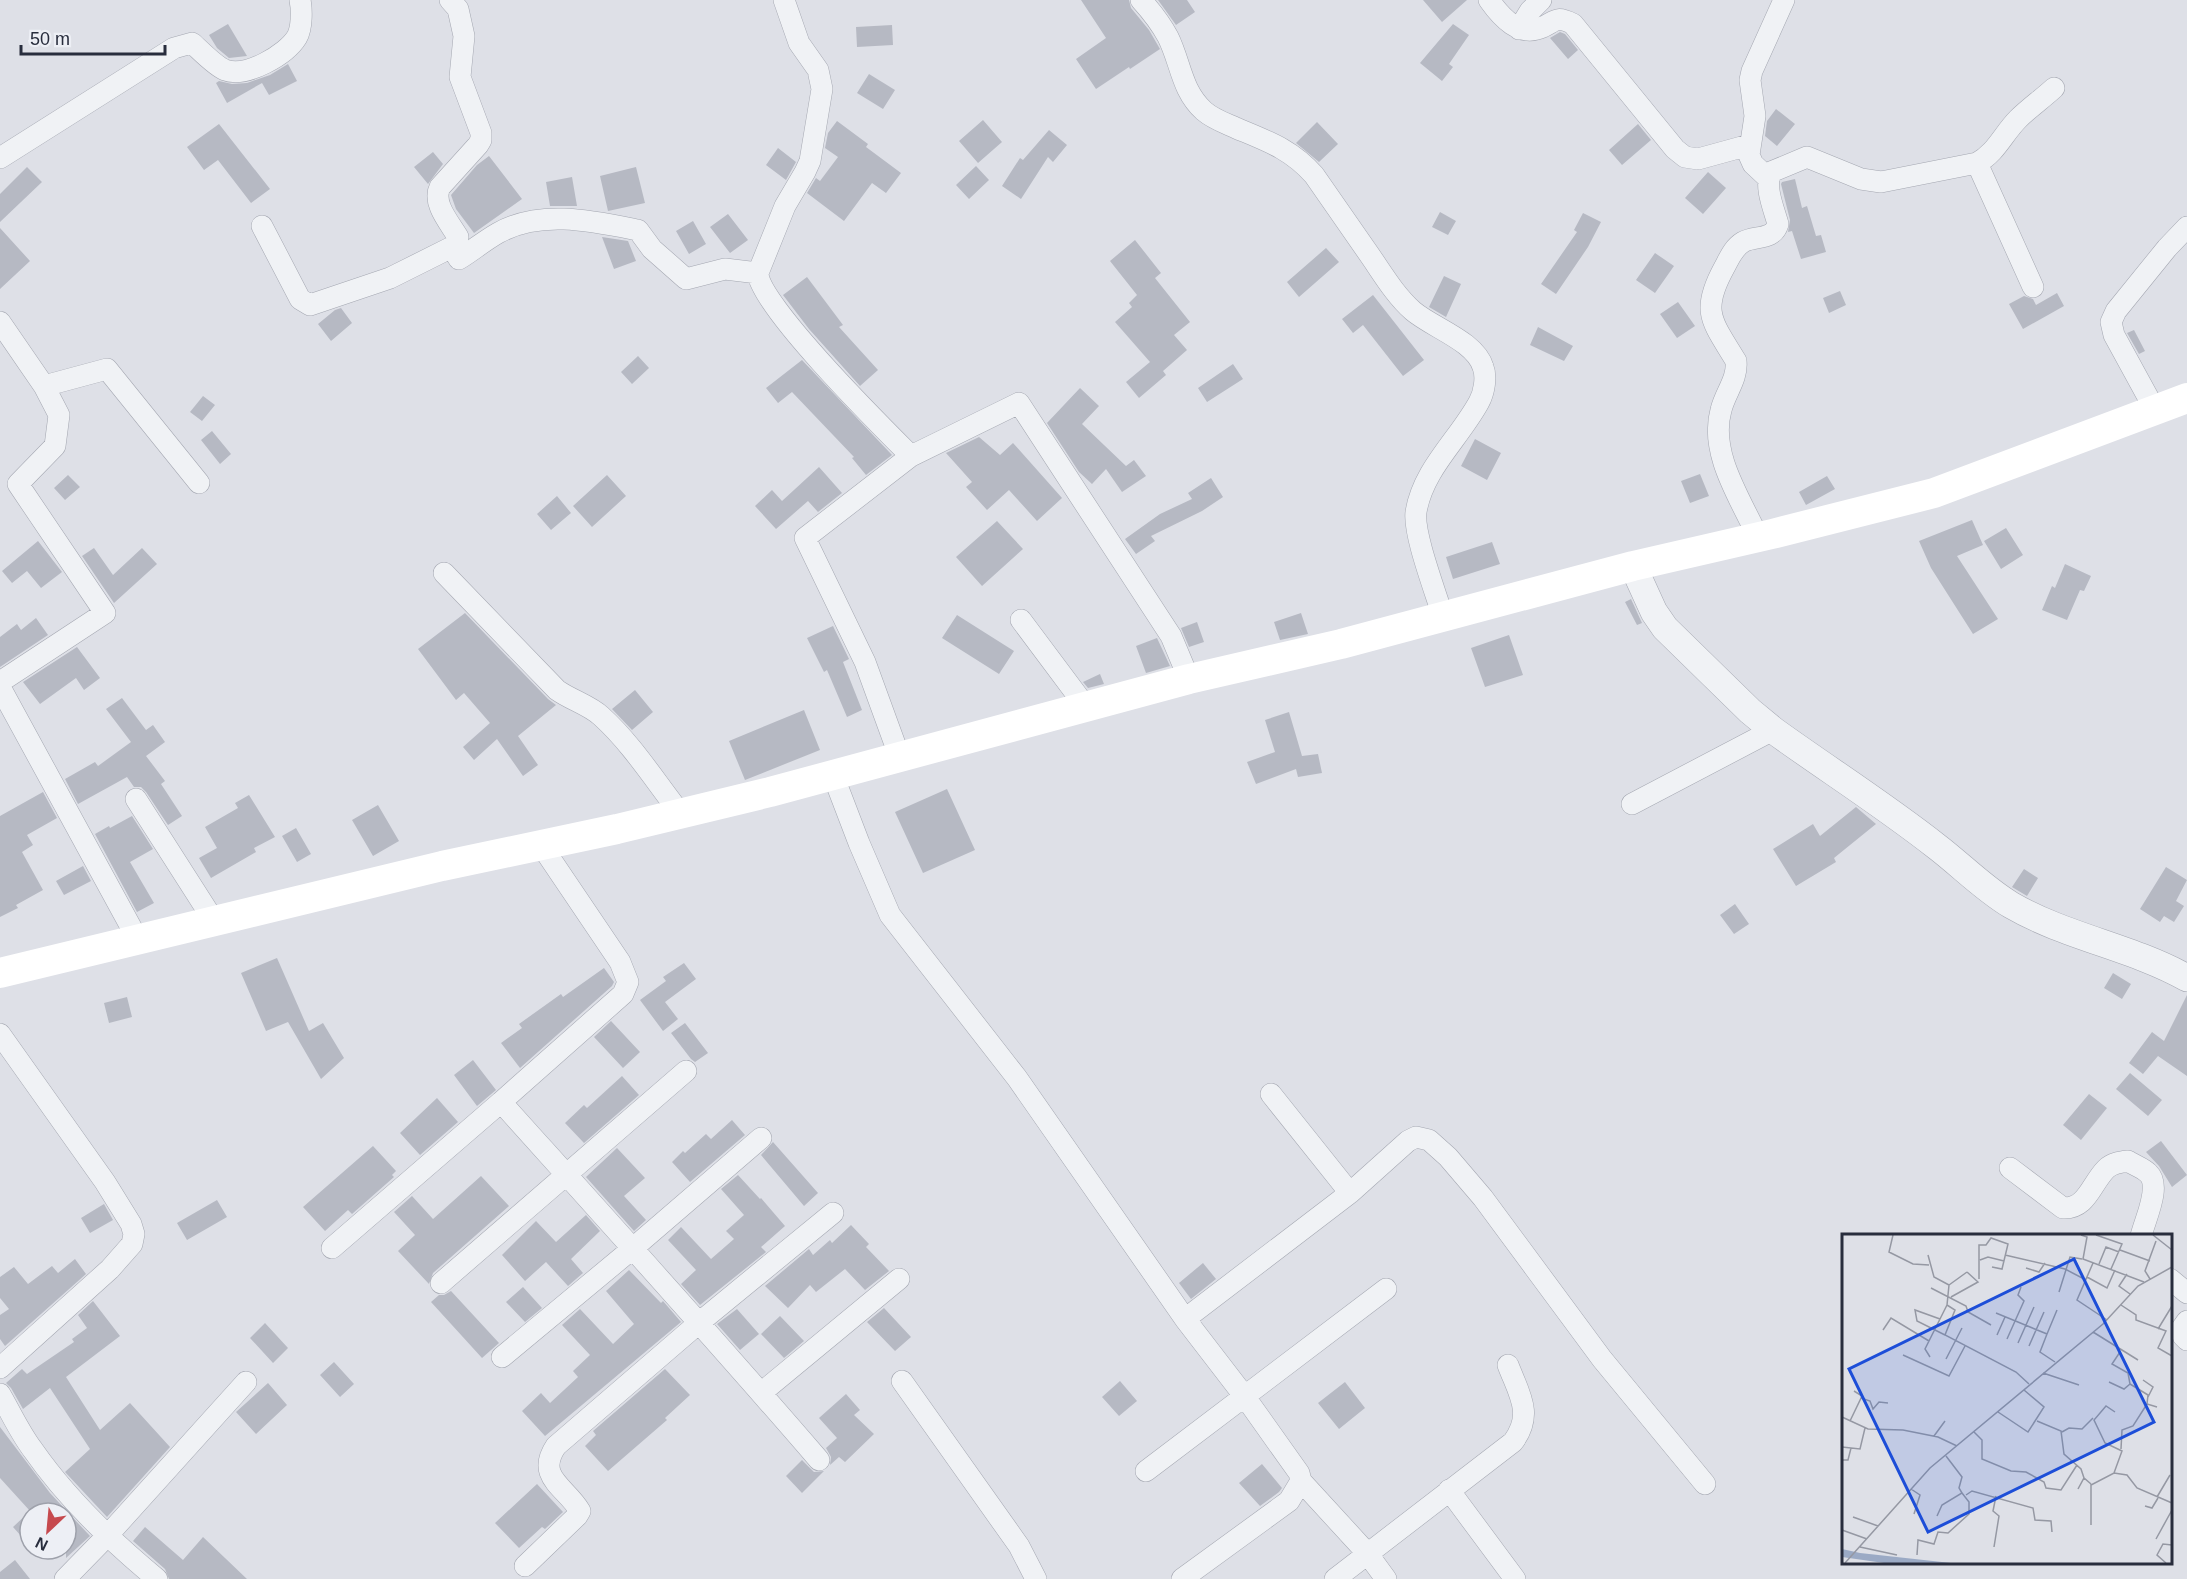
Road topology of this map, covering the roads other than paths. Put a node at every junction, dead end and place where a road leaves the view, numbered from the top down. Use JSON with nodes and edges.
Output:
{"nodes":[{"id":1,"x":300,"y":0,"type":"edge"},
{"id":2,"x":450,"y":0,"type":"edge"},
{"id":3,"x":784,"y":0,"type":"edge"},
{"id":4,"x":1141,"y":0,"type":"edge"},
{"id":5,"x":1489,"y":0,"type":"edge"},
{"id":6,"x":1541,"y":0,"type":"edge"},
{"id":7,"x":1784,"y":0,"type":"edge"},
{"id":8,"x":1519,"y":29,"type":"junction"},
{"id":9,"x":2054,"y":88,"type":"dead end"},
{"id":10,"x":1749,"y":145,"type":"junction"},
{"id":11,"x":0,"y":158,"type":"edge"},
{"id":12,"x":1977,"y":163,"type":"junction"},
{"id":13,"x":1768,"y":178,"type":"junction"},
{"id":14,"x":262,"y":226,"type":"dead end"},
{"id":15,"x":2187,"y":227,"type":"edge"},
{"id":16,"x":452,"y":248,"type":"junction"},
{"id":17,"x":758,"y":273,"type":"junction"},
{"id":18,"x":2033,"y":287,"type":"dead end"},
{"id":19,"x":0,"y":322,"type":"edge"},
{"id":20,"x":44,"y":386,"type":"junction"},
{"id":21,"x":2187,"y":398,"type":"edge"},
{"id":22,"x":2155,"y":410,"type":"junction"},
{"id":23,"x":911,"y":456,"type":"junction"},
{"id":24,"x":199,"y":483,"type":"dead end"},
{"id":25,"x":1758,"y":537,"type":"junction"},
{"id":26,"x":1633,"y":566,"type":"junction"},
{"id":27,"x":444,"y":573,"type":"dead end"},
{"id":28,"x":1443,"y":617,"type":"junction"},
{"id":29,"x":1022,"y":620,"type":"dead end"},
{"id":30,"x":1189,"y":679,"type":"junction"},
{"id":31,"x":0,"y":682,"type":"edge"},
{"id":32,"x":0,"y":687,"type":"edge"},
{"id":33,"x":1086,"y":707,"type":"junction"},
{"id":34,"x":1773,"y":730,"type":"junction"},
{"id":35,"x":900,"y":758,"type":"junction"},
{"id":36,"x":833,"y":775,"type":"junction"},
{"id":37,"x":136,"y":799,"type":"dead end"},
{"id":38,"x":1632,"y":804,"type":"dead end"},
{"id":39,"x":681,"y":814,"type":"junction"},
{"id":40,"x":541,"y":845,"type":"junction"},
{"id":41,"x":214,"y":921,"type":"junction"},
{"id":42,"x":138,"y":940,"type":"junction"},
{"id":43,"x":0,"y":973,"type":"edge"},
{"id":44,"x":2187,"y":978,"type":"edge"},
{"id":45,"x":0,"y":1034,"type":"edge"},
{"id":46,"x":686,"y":1071,"type":"dead end"},
{"id":47,"x":1271,"y":1094,"type":"dead end"},
{"id":48,"x":501,"y":1102,"type":"junction"},
{"id":49,"x":761,"y":1138,"type":"dead end"},
{"id":50,"x":2010,"y":1168,"type":"dead end"},
{"id":51,"x":566,"y":1175,"type":"junction"},
{"id":52,"x":1350,"y":1193,"type":"junction"},
{"id":53,"x":832,"y":1212,"type":"dead end"},
{"id":54,"x":2142,"y":1234,"type":"edge"},
{"id":55,"x":332,"y":1248,"type":"dead end"},
{"id":56,"x":632,"y":1249,"type":"junction"},
{"id":57,"x":899,"y":1279,"type":"dead end"},
{"id":58,"x":2172,"y":1281,"type":"edge"},
{"id":59,"x":441,"y":1283,"type":"dead end"},
{"id":60,"x":1386,"y":1289,"type":"dead end"},
{"id":61,"x":2187,"y":1293,"type":"edge"},
{"id":62,"x":1185,"y":1319,"type":"junction"},
{"id":63,"x":2187,"y":1321,"type":"edge"},
{"id":64,"x":700,"y":1322,"type":"junction"},
{"id":65,"x":2187,"y":1340,"type":"edge"},
{"id":66,"x":502,"y":1357,"type":"dead end"},
{"id":67,"x":1508,"y":1365,"type":"dead end"},
{"id":68,"x":0,"y":1368,"type":"edge"},
{"id":69,"x":902,"y":1381,"type":"dead end"},
{"id":70,"x":246,"y":1382,"type":"dead end"},
{"id":71,"x":761,"y":1393,"type":"junction"},
{"id":72,"x":0,"y":1395,"type":"edge"},
{"id":73,"x":1245,"y":1397,"type":"junction"},
{"id":74,"x":819,"y":1460,"type":"dead end"},
{"id":75,"x":1146,"y":1471,"type":"dead end"},
{"id":76,"x":1301,"y":1481,"type":"junction"},
{"id":77,"x":1705,"y":1484,"type":"dead end"},
{"id":78,"x":1449,"y":1490,"type":"junction"},
{"id":79,"x":107,"y":1536,"type":"junction"},
{"id":80,"x":1367,"y":1553,"type":"junction"},
{"id":81,"x":525,"y":1566,"type":"dead end"},
{"id":82,"x":65,"y":1579,"type":"edge"},
{"id":83,"x":157,"y":1579,"type":"edge"},
{"id":84,"x":1036,"y":1579,"type":"edge"},
{"id":85,"x":1182,"y":1579,"type":"edge"},
{"id":86,"x":1335,"y":1579,"type":"edge"},
{"id":87,"x":1386,"y":1579,"type":"edge"},
{"id":88,"x":1515,"y":1579,"type":"edge"}],
"edges":[{"from":1,"to":11,"type":"street"},
{"from":2,"to":16,"type":"street"},
{"from":3,"to":17,"type":"street"},
{"from":4,"to":28,"type":"street"},
{"from":5,"to":8,"type":"street"},
{"from":6,"to":8,"type":"street"},
{"from":7,"to":10,"type":"street"},
{"from":8,"to":10,"type":"street"},
{"from":9,"to":12,"type":"street"},
{"from":10,"to":13,"type":"street"},
{"from":12,"to":13,"type":"street"},
{"from":12,"to":18,"type":"street"},
{"from":13,"to":25,"type":"street"},
{"from":14,"to":16,"type":"street"},
{"from":15,"to":22,"type":"street"},
{"from":16,"to":17,"type":"street"},
{"from":17,"to":23,"type":"street"},
{"from":19,"to":20,"type":"street"},
{"from":20,"to":24,"type":"street"},
{"from":20,"to":31,"type":"street"},
{"from":21,"to":22,"type":"main road"},
{"from":22,"to":25,"type":"main road"},
{"from":23,"to":30,"type":"street"},
{"from":23,"to":35,"type":"street"},
{"from":25,"to":26,"type":"main road"},
{"from":26,"to":28,"type":"main road"},
{"from":26,"to":34,"type":"street"},
{"from":27,"to":39,"type":"street"},
{"from":28,"to":30,"type":"main road"},
{"from":29,"to":33,"type":"street"},
{"from":30,"to":33,"type":"main road"},
{"from":32,"to":42,"type":"street"},
{"from":33,"to":35,"type":"main road"},
{"from":34,"to":38,"type":"street"},
{"from":34,"to":44,"type":"street"},
{"from":35,"to":36,"type":"main road"},
{"from":36,"to":39,"type":"main road"},
{"from":36,"to":62,"type":"street"},
{"from":37,"to":41,"type":"street"},
{"from":39,"to":40,"type":"main road"},
{"from":40,"to":41,"type":"main road"},
{"from":40,"to":48,"type":"street"},
{"from":41,"to":42,"type":"main road"},
{"from":42,"to":43,"type":"main road"},
{"from":45,"to":68,"type":"street"},
{"from":46,"to":51,"type":"street"},
{"from":47,"to":52,"type":"street"},
{"from":48,"to":51,"type":"street"},
{"from":48,"to":55,"type":"street"},
{"from":49,"to":56,"type":"street"},
{"from":50,"to":54,"type":"street"},
{"from":51,"to":56,"type":"street"},
{"from":51,"to":59,"type":"street"},
{"from":52,"to":62,"type":"street"},
{"from":52,"to":77,"type":"street"},
{"from":53,"to":64,"type":"street"},
{"from":56,"to":64,"type":"street"},
{"from":56,"to":66,"type":"street"},
{"from":57,"to":71,"type":"street"},
{"from":58,"to":61,"type":"street"},
{"from":60,"to":73,"type":"street"},
{"from":62,"to":73,"type":"street"},
{"from":63,"to":65,"type":"street"},
{"from":64,"to":71,"type":"street"},
{"from":64,"to":81,"type":"street"},
{"from":67,"to":78,"type":"street"},
{"from":69,"to":84,"type":"street"},
{"from":70,"to":79,"type":"street"},
{"from":71,"to":74,"type":"street"},
{"from":72,"to":79,"type":"street"},
{"from":73,"to":75,"type":"street"},
{"from":73,"to":76,"type":"street"},
{"from":76,"to":80,"type":"street"},
{"from":76,"to":85,"type":"street"},
{"from":78,"to":80,"type":"street"},
{"from":78,"to":88,"type":"street"},
{"from":79,"to":82,"type":"street"},
{"from":79,"to":83,"type":"street"},
{"from":80,"to":86,"type":"street"},
{"from":80,"to":87,"type":"street"}]}
